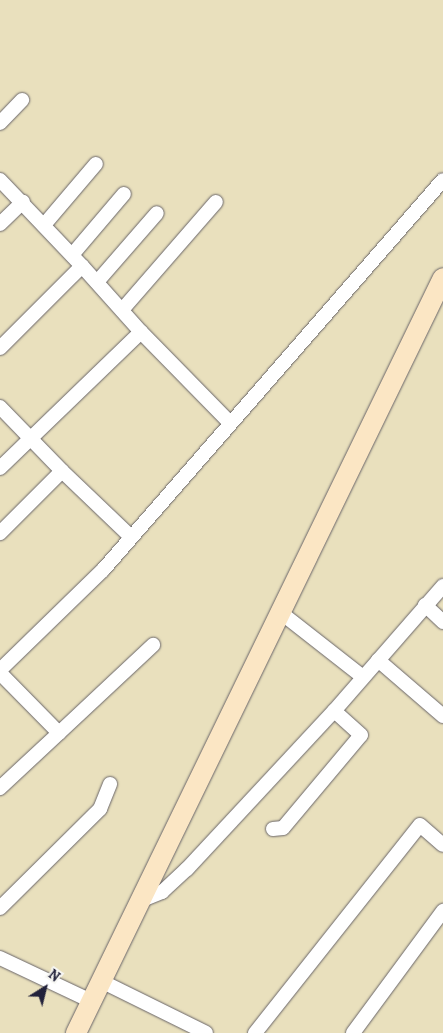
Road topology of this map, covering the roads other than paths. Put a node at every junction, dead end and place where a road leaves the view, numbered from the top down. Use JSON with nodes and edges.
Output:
{"nodes":[{"id":1,"x":22,"y":100,"type":"dead end"},
{"id":2,"x":0,"y":123,"type":"edge"},
{"id":3,"x":96,"y":164,"type":"dead end"},
{"id":4,"x":0,"y":180,"type":"edge"},
{"id":5,"x":443,"y":180,"type":"edge"},
{"id":6,"x":124,"y":194,"type":"dead end"},
{"id":7,"x":23,"y":202,"type":"junction"},
{"id":8,"x":216,"y":202,"type":"dead end"},
{"id":9,"x":157,"y":213,"type":"dead end"},
{"id":10,"x":0,"y":224,"type":"edge"},
{"id":11,"x":44,"y":224,"type":"junction"},
{"id":12,"x":72,"y":255,"type":"junction"},
{"id":13,"x":82,"y":266,"type":"junction"},
{"id":14,"x":443,"y":278,"type":"edge"},
{"id":15,"x":97,"y":282,"type":"junction"},
{"id":16,"x":122,"y":310,"type":"junction"},
{"id":17,"x":141,"y":332,"type":"junction"},
{"id":18,"x":0,"y":348,"type":"edge"},
{"id":19,"x":0,"y":407,"type":"edge"},
{"id":20,"x":230,"y":423,"type":"junction"},
{"id":21,"x":31,"y":438,"type":"junction"},
{"id":22,"x":0,"y":468,"type":"edge"},
{"id":23,"x":62,"y":471,"type":"junction"},
{"id":24,"x":0,"y":533,"type":"edge"},
{"id":25,"x":131,"y":537,"type":"junction"},
{"id":26,"x":443,"y":586,"type":"edge"},
{"id":27,"x":425,"y":605,"type":"junction"},
{"id":28,"x":280,"y":612,"type":"junction"},
{"id":29,"x":443,"y":622,"type":"edge"},
{"id":30,"x":153,"y":645,"type":"dead end"},
{"id":31,"x":378,"y":660,"type":"junction"},
{"id":32,"x":0,"y":671,"type":"edge"},
{"id":33,"x":363,"y":677,"type":"junction"},
{"id":34,"x":334,"y":711,"type":"junction"},
{"id":35,"x":443,"y":716,"type":"edge"},
{"id":36,"x":59,"y":733,"type":"junction"},
{"id":37,"x":110,"y":784,"type":"dead end"},
{"id":38,"x":0,"y":788,"type":"edge"},
{"id":39,"x":273,"y":829,"type":"dead end"},
{"id":40,"x":443,"y":846,"type":"edge"},
{"id":41,"x":142,"y":900,"type":"junction"},
{"id":42,"x":0,"y":908,"type":"edge"},
{"id":43,"x":443,"y":911,"type":"edge"},
{"id":44,"x":0,"y":958,"type":"edge"},
{"id":45,"x":101,"y":981,"type":"junction"},
{"id":46,"x":91,"y":1001,"type":"junction"},
{"id":47,"x":76,"y":1033,"type":"edge"},
{"id":48,"x":206,"y":1033,"type":"edge"},
{"id":49,"x":255,"y":1033,"type":"edge"},
{"id":50,"x":353,"y":1033,"type":"edge"}],
"edges":[{"from":1,"to":2,"type":"street"},
{"from":3,"to":11,"type":"street"},
{"from":4,"to":7,"type":"street"},
{"from":5,"to":20,"type":"street"},
{"from":6,"to":12,"type":"street"},
{"from":7,"to":10,"type":"street"},
{"from":7,"to":11,"type":"street"},
{"from":8,"to":16,"type":"street"},
{"from":9,"to":15,"type":"street"},
{"from":11,"to":12,"type":"street"},
{"from":12,"to":13,"type":"street"},
{"from":13,"to":15,"type":"street"},
{"from":13,"to":18,"type":"street"},
{"from":14,"to":28,"type":"street"},
{"from":15,"to":16,"type":"street"},
{"from":16,"to":17,"type":"street"},
{"from":17,"to":20,"type":"street"},
{"from":17,"to":21,"type":"street"},
{"from":19,"to":21,"type":"street"},
{"from":20,"to":25,"type":"street"},
{"from":21,"to":22,"type":"street"},
{"from":21,"to":23,"type":"street"},
{"from":23,"to":24,"type":"street"},
{"from":23,"to":25,"type":"street"},
{"from":25,"to":32,"type":"street"},
{"from":26,"to":27,"type":"street"},
{"from":27,"to":29,"type":"street"},
{"from":27,"to":31,"type":"street"},
{"from":28,"to":33,"type":"street"},
{"from":28,"to":41,"type":"street"},
{"from":30,"to":36,"type":"street"},
{"from":31,"to":33,"type":"street"},
{"from":31,"to":35,"type":"street"},
{"from":32,"to":36,"type":"street"},
{"from":33,"to":34,"type":"street"},
{"from":34,"to":39,"type":"street"},
{"from":34,"to":41,"type":"street"},
{"from":36,"to":38,"type":"street"},
{"from":37,"to":42,"type":"street"},
{"from":40,"to":49,"type":"street"},
{"from":41,"to":45,"type":"street"},
{"from":43,"to":50,"type":"street"},
{"from":44,"to":46,"type":"street"},
{"from":45,"to":46,"type":"street"},
{"from":45,"to":48,"type":"street"},
{"from":46,"to":47,"type":"street"}]}
